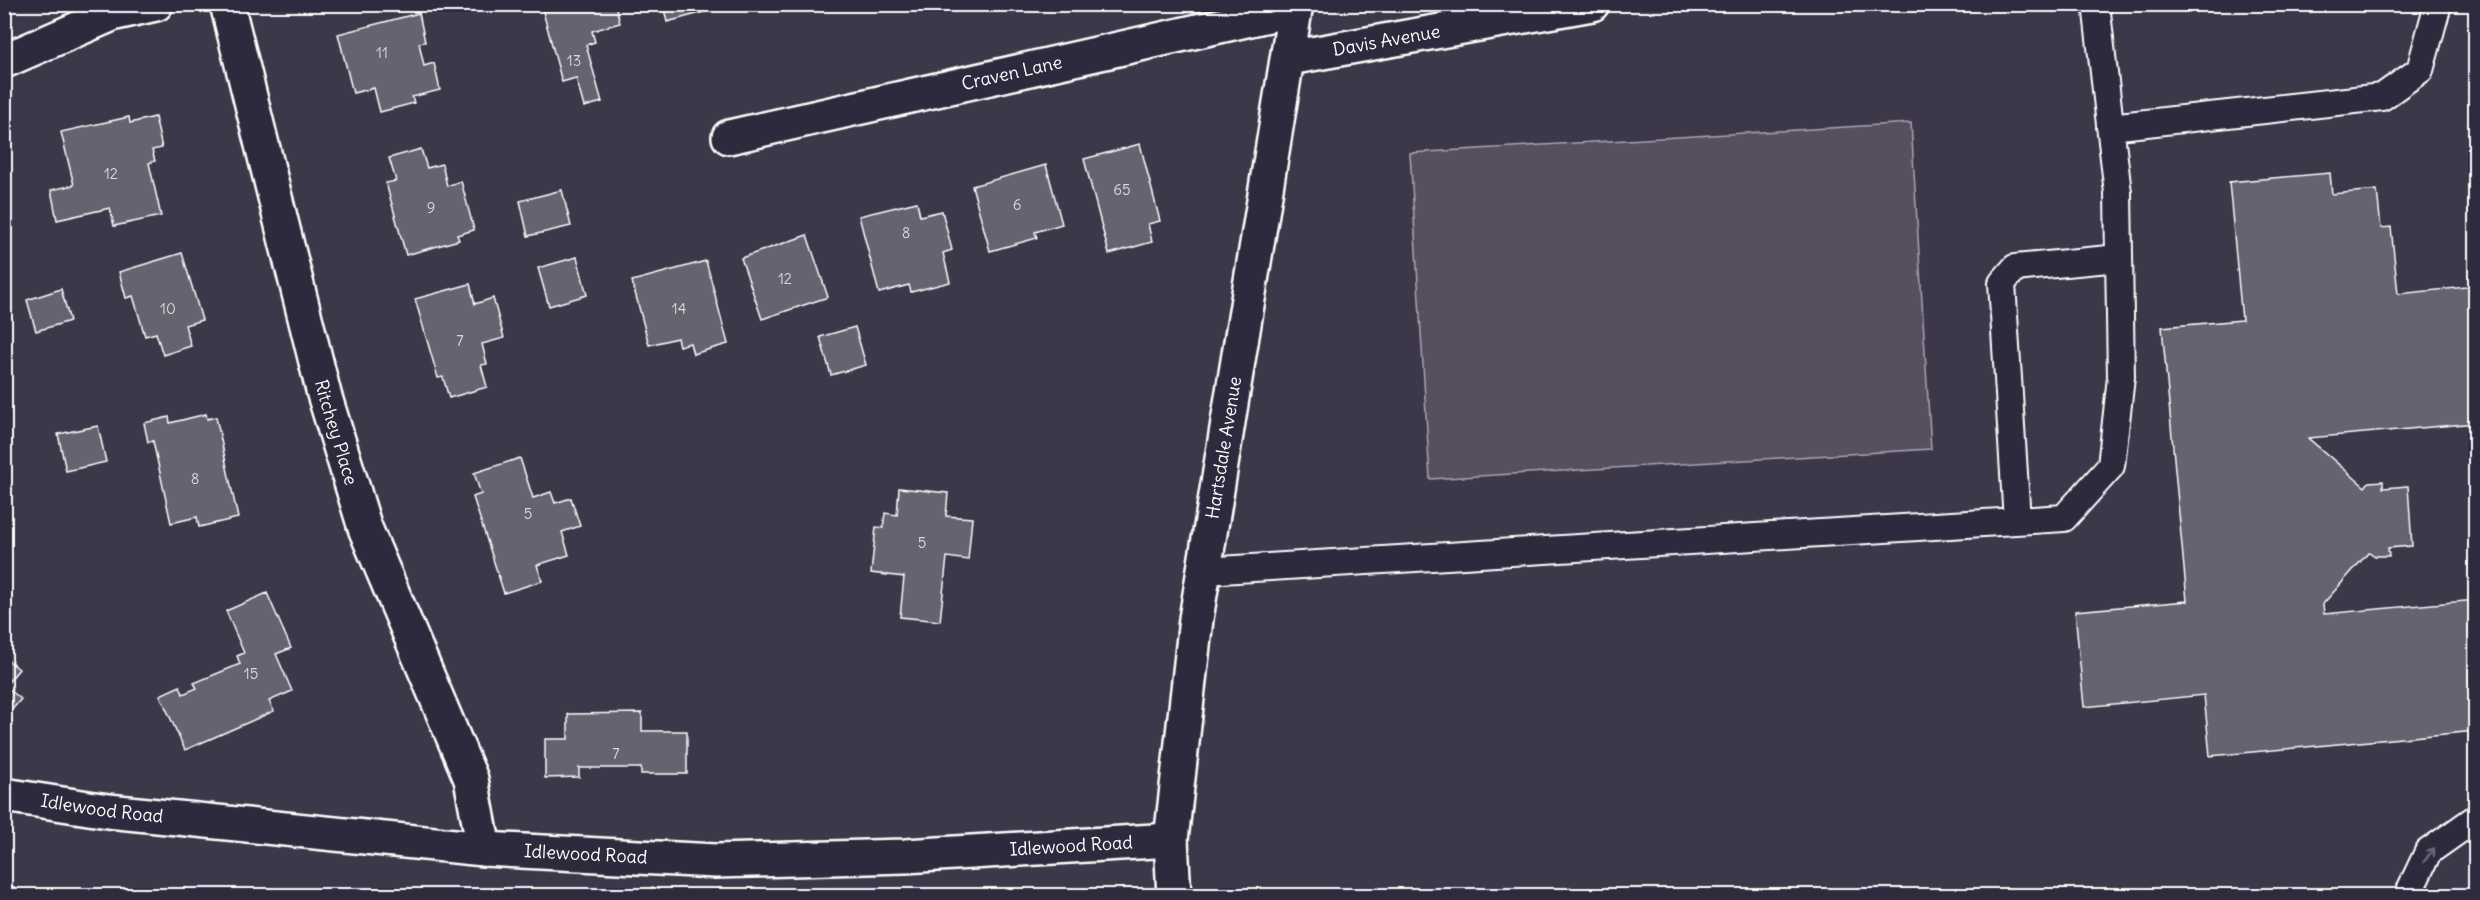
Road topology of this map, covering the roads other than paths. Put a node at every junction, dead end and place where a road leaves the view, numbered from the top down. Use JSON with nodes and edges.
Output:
{"nodes":[{"id":1,"x":156,"y":4,"type":"edge"},
{"id":2,"x":227,"y":4,"type":"edge"},
{"id":3,"x":1592,"y":4,"type":"edge"},
{"id":4,"x":2096,"y":4,"type":"edge"},
{"id":5,"x":2438,"y":4,"type":"edge"},
{"id":6,"x":1296,"y":7,"type":"edge"},
{"id":7,"x":1289,"y":58,"type":"junction"},
{"id":8,"x":4,"y":61,"type":"edge"},
{"id":9,"x":2110,"y":127,"type":"junction"},
{"id":10,"x":729,"y":137,"type":"dead end"},
{"id":11,"x":2119,"y":258,"type":"junction"},
{"id":12,"x":2017,"y":521,"type":"junction"},
{"id":13,"x":1204,"y":571,"type":"junction"},
{"id":14,"x":4,"y":795,"type":"edge"},
{"id":15,"x":2471,"y":829,"type":"edge"},
{"id":16,"x":1171,"y":840,"type":"junction"},
{"id":17,"x":484,"y":849,"type":"junction"},
{"id":18,"x":1174,"y":896,"type":"edge"},
{"id":19,"x":2410,"y":896,"type":"edge"}],
"edges":[{"from":1,"to":8,"type":"street"},
{"from":2,"to":17,"type":"street","name":"Ritchey Place"},
{"from":3,"to":7,"type":"street","name":"Davis Avenue"},
{"from":4,"to":9,"type":"lane"},
{"from":5,"to":9,"type":"lane"},
{"from":6,"to":7,"type":"street","name":"Hartsdale Avenue"},
{"from":6,"to":10,"type":"street","name":"Craven Lane"},
{"from":7,"to":13,"type":"street","name":"Hartsdale Avenue"},
{"from":9,"to":11,"type":"lane"},
{"from":11,"to":12,"type":"lane"},
{"from":11,"to":12,"type":"lane"},
{"from":12,"to":13,"type":"lane"},
{"from":13,"to":16,"type":"street","name":"Hartsdale Avenue"},
{"from":14,"to":17,"type":"street","name":"Idlewood Road"},
{"from":19,"to":15,"type":"lane","one_way":true},
{"from":16,"to":17,"type":"street","name":"Idlewood Road"},
{"from":16,"to":18,"type":"street","name":"Hartsdale Avenue"}]}
